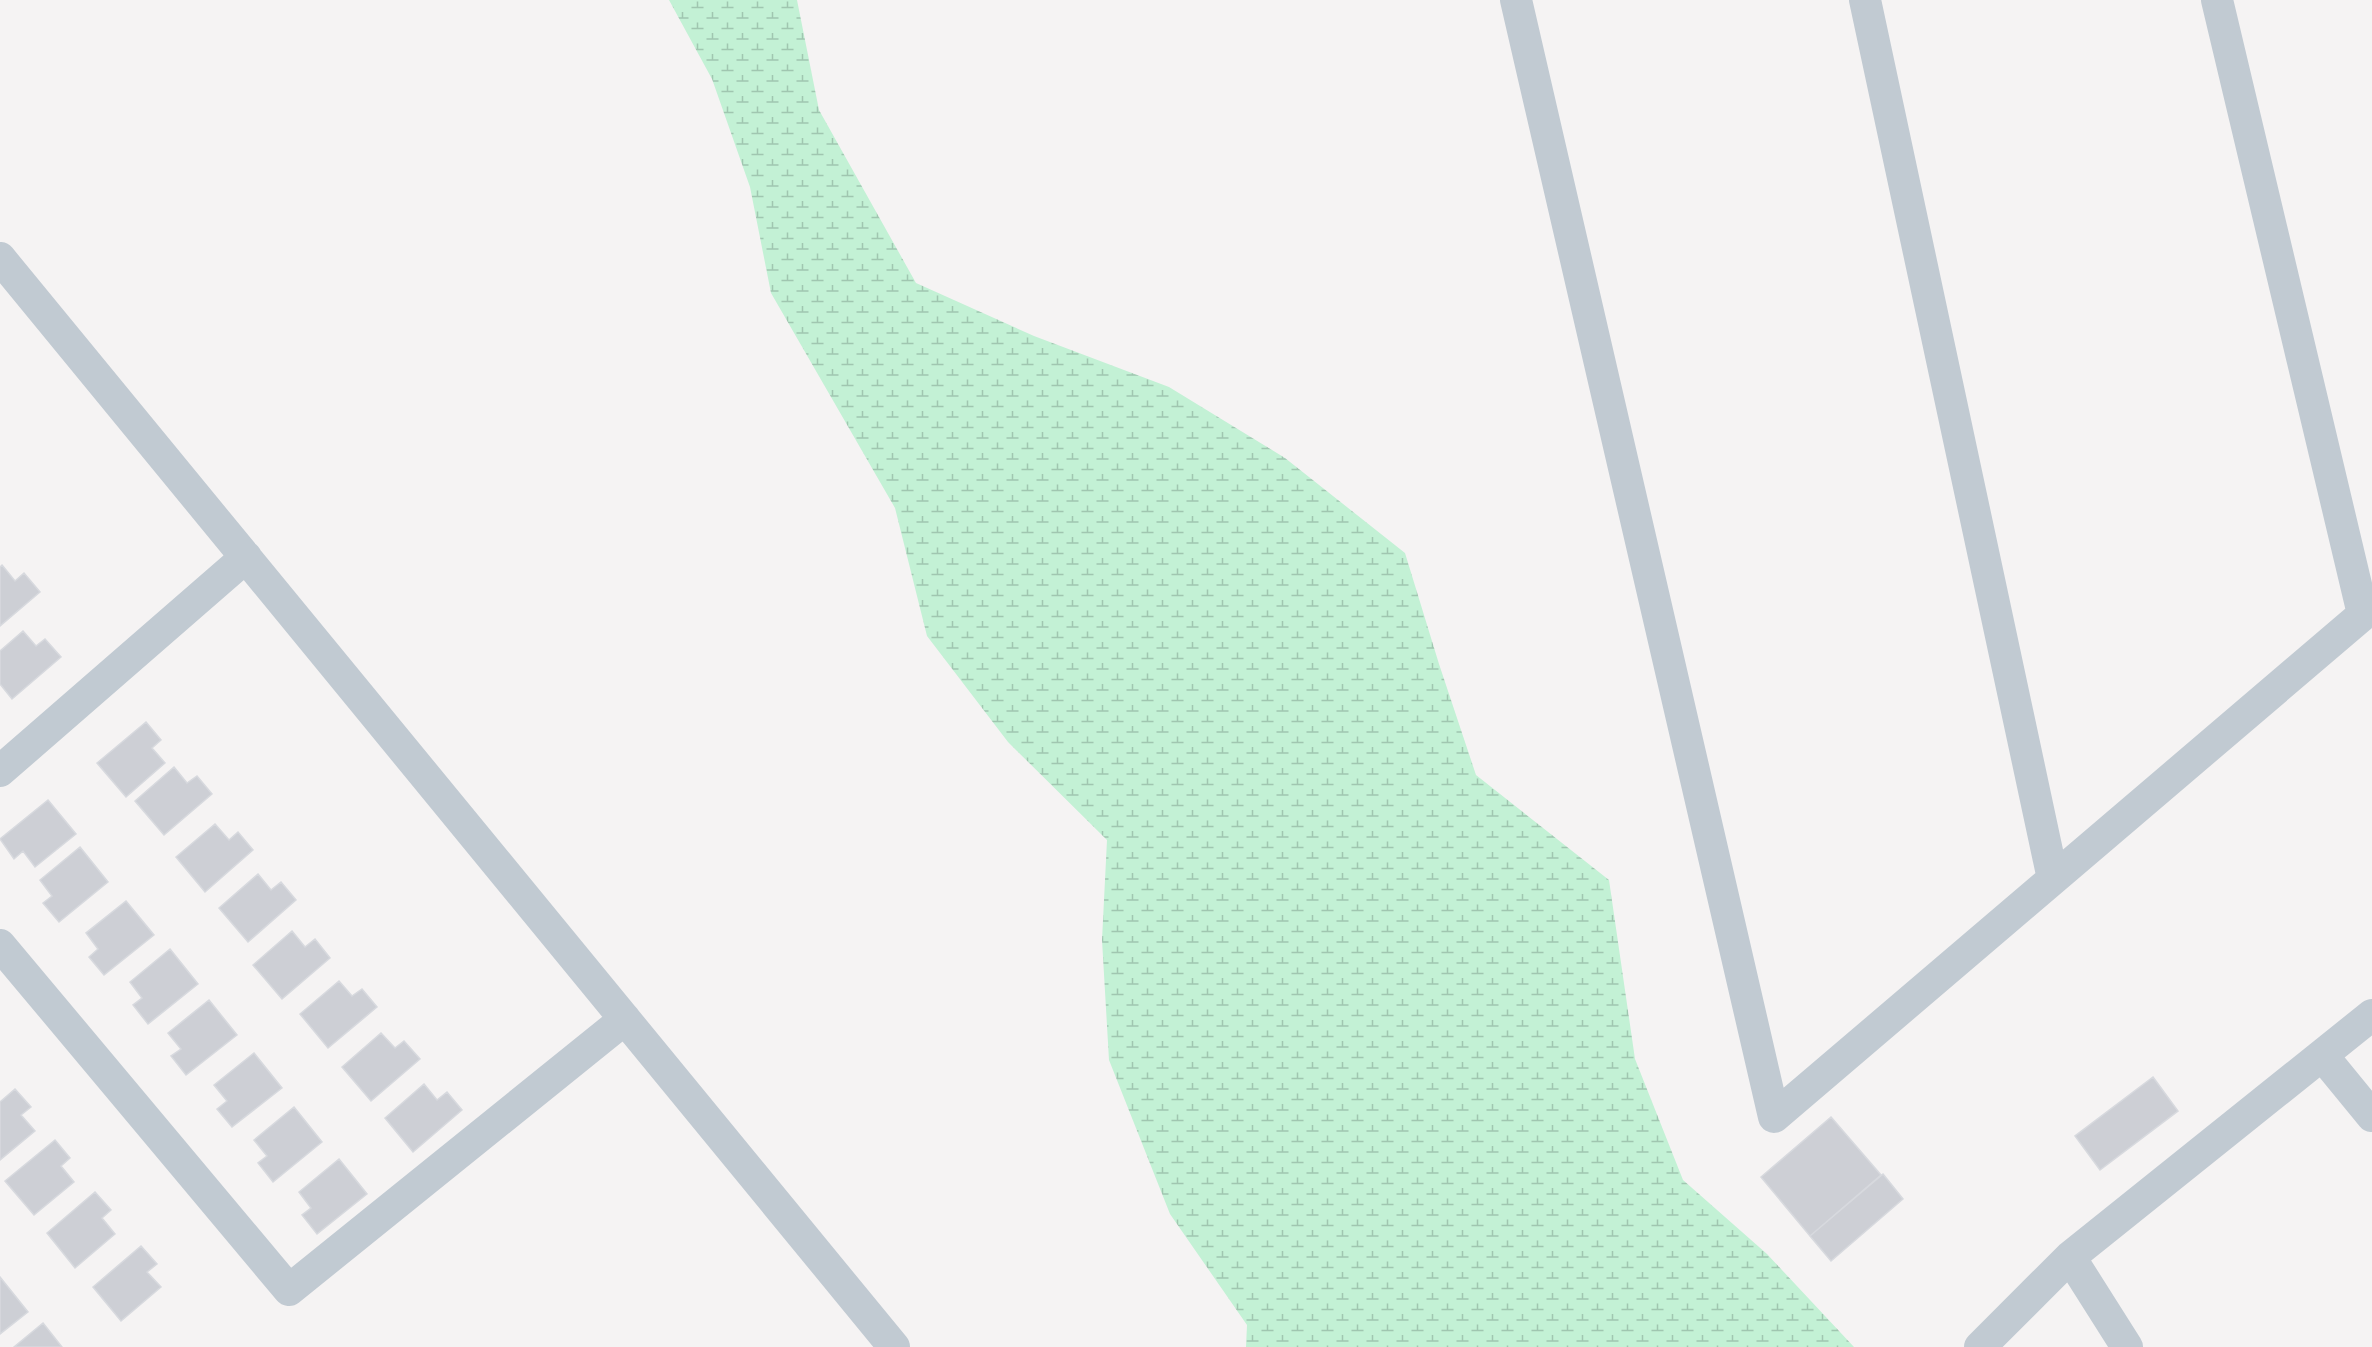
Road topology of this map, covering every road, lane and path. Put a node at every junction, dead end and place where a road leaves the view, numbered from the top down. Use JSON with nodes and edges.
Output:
{"nodes":[{"id":1,"x":1516,"y":0,"type":"edge"},
{"id":2,"x":1865,"y":0,"type":"edge"},
{"id":3,"x":2217,"y":0,"type":"edge"},
{"id":4,"x":0,"y":258,"type":"edge"},
{"id":5,"x":246,"y":557,"type":"junction"},
{"id":6,"x":2367,"y":611,"type":"edge"},
{"id":7,"x":0,"y":771,"type":"edge"},
{"id":8,"x":2053,"y":879,"type":"junction"},
{"id":9,"x":0,"y":945,"type":"edge"},
{"id":10,"x":2372,"y":1015,"type":"edge"},
{"id":11,"x":625,"y":1019,"type":"junction"},
{"id":12,"x":2322,"y":1055,"type":"junction"},
{"id":13,"x":2372,"y":1116,"type":"edge"},
{"id":14,"x":2070,"y":1257,"type":"junction"},
{"id":15,"x":894,"y":1347,"type":"edge"},
{"id":16,"x":1980,"y":1347,"type":"edge"},
{"id":17,"x":2127,"y":1347,"type":"edge"}],
"edges":[{"from":1,"to":8,"type":"street"},
{"from":2,"to":8,"type":"street"},
{"from":3,"to":6,"type":"street"},
{"from":4,"to":5,"type":"street"},
{"from":5,"to":7,"type":"street"},
{"from":5,"to":11,"type":"street"},
{"from":6,"to":8,"type":"street"},
{"from":9,"to":11,"type":"street"},
{"from":10,"to":12,"type":"street"},
{"from":11,"to":15,"type":"street"},
{"from":12,"to":13,"type":"street"},
{"from":12,"to":14,"type":"street"},
{"from":14,"to":16,"type":"street"},
{"from":14,"to":17,"type":"street"}]}
